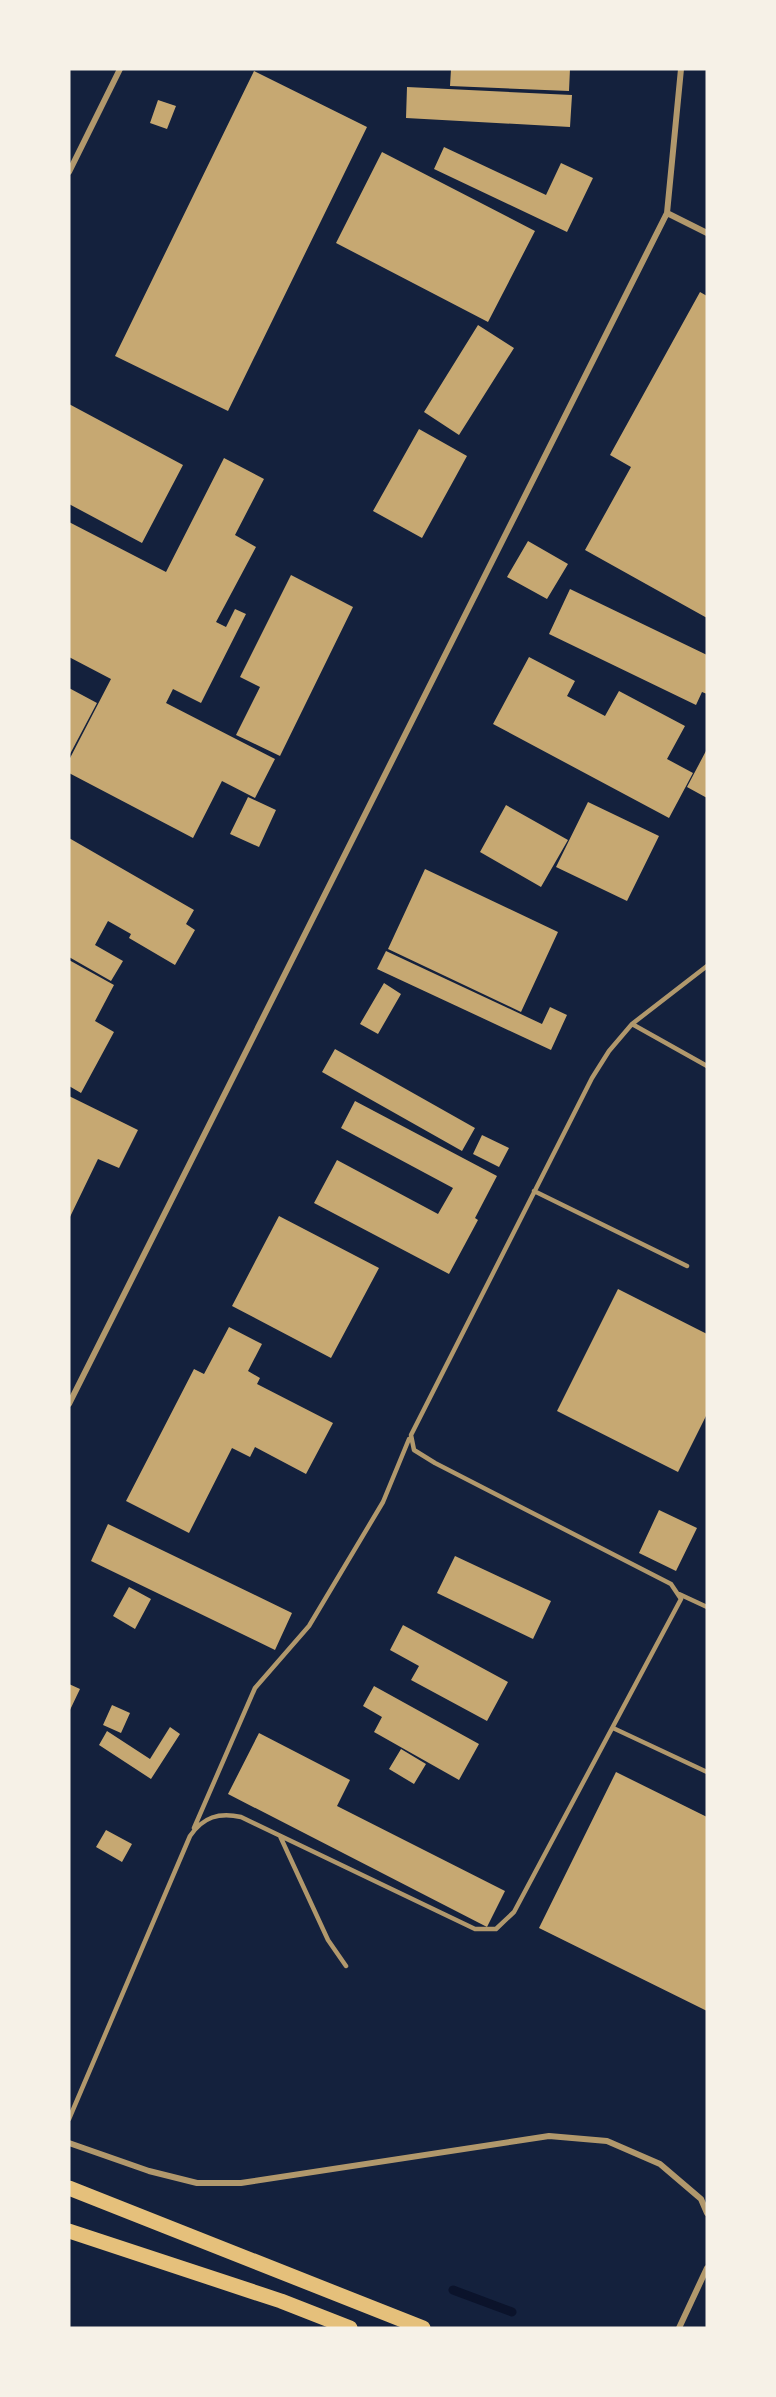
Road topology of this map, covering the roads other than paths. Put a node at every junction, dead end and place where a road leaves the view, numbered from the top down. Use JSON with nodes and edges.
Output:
{"nodes":[{"id":1,"x":120,"y":69,"type":"edge"},
{"id":2,"x":681,"y":69,"type":"edge"},
{"id":3,"x":69,"y":172,"type":"edge"},
{"id":4,"x":667,"y":213,"type":"junction"},
{"id":5,"x":707,"y":232,"type":"edge"},
{"id":6,"x":707,"y":966,"type":"edge"},
{"id":7,"x":632,"y":1024,"type":"junction"},
{"id":8,"x":707,"y":1066,"type":"edge"},
{"id":9,"x":534,"y":1191,"type":"junction"},
{"id":10,"x":687,"y":1266,"type":"dead end"},
{"id":11,"x":69,"y":1404,"type":"edge"},
{"id":12,"x":411,"y":1435,"type":"junction"},
{"id":13,"x":679,"y":1594,"type":"junction"},
{"id":14,"x":707,"y":1607,"type":"edge"},
{"id":15,"x":613,"y":1728,"type":"junction"},
{"id":16,"x":707,"y":1772,"type":"edge"},
{"id":17,"x":190,"y":1836,"type":"junction"},
{"id":18,"x":280,"y":1836,"type":"junction"},
{"id":19,"x":346,"y":1966,"type":"dead end"},
{"id":20,"x":69,"y":2119,"type":"edge"},
{"id":21,"x":69,"y":2143,"type":"edge"},
{"id":22,"x":69,"y":2188,"type":"edge"},
{"id":23,"x":704,"y":2201,"type":"edge"},
{"id":24,"x":707,"y":2214,"type":"edge"},
{"id":25,"x":69,"y":2231,"type":"edge"},
{"id":26,"x":707,"y":2268,"type":"edge"},
{"id":27,"x":350,"y":2328,"type":"edge"},
{"id":28,"x":423,"y":2328,"type":"edge"},
{"id":29,"x":679,"y":2328,"type":"edge"}],
"edges":[{"from":1,"to":3,"type":"street"},
{"from":2,"to":4,"type":"street"},
{"from":4,"to":5,"type":"street"},
{"from":4,"to":11,"type":"street"},
{"from":6,"to":7,"type":"lane"},
{"from":7,"to":8,"type":"lane"},
{"from":7,"to":9,"type":"lane"},
{"from":9,"to":10,"type":"lane"},
{"from":9,"to":12,"type":"lane"},
{"from":12,"to":13,"type":"lane"},
{"from":12,"to":17,"type":"lane"},
{"from":13,"to":14,"type":"lane"},
{"from":13,"to":15,"type":"lane"},
{"from":15,"to":16,"type":"lane"},
{"from":15,"to":18,"type":"lane"},
{"from":17,"to":18,"type":"lane"},
{"from":17,"to":20,"type":"lane"},
{"from":18,"to":19,"type":"lane"},
{"from":21,"to":23,"type":"street"},
{"from":22,"to":28,"type":"main road"},
{"from":23,"to":24,"type":"street"},
{"from":25,"to":27,"type":"main road"},
{"from":26,"to":29,"type":"street"}]}
